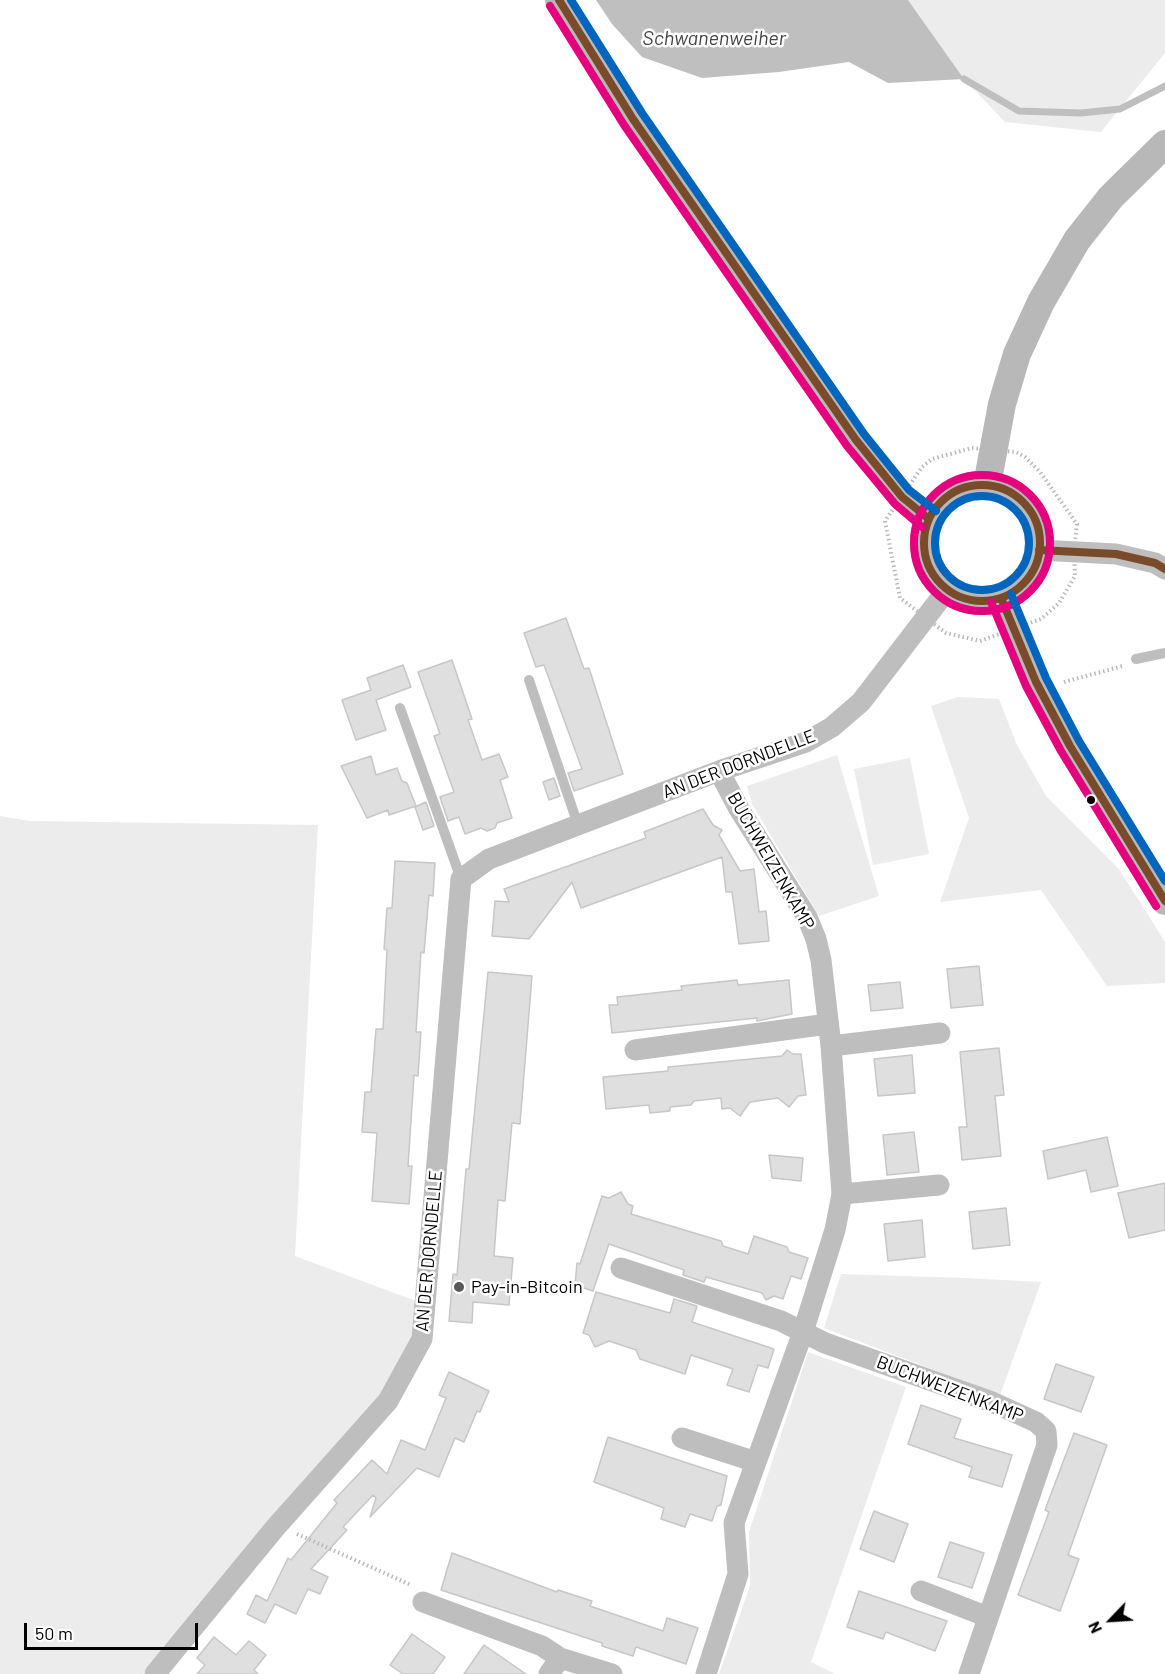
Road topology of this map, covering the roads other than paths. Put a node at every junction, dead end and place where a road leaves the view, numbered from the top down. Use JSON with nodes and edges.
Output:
{"nodes":[{"id":1,"x":559,"y":0,"type":"edge"},
{"id":2,"x":1165,"y":144,"type":"edge"},
{"id":3,"x":987,"y":485,"type":"junction"},
{"id":4,"x":928,"y":519,"type":"junction"},
{"id":5,"x":1039,"y":550,"type":"junction"},
{"id":6,"x":1165,"y":569,"type":"edge"},
{"id":7,"x":947,"y":590,"type":"junction"},
{"id":8,"x":1001,"y":598,"type":"junction"},
{"id":9,"x":1165,"y":653,"type":"edge"},
{"id":10,"x":1136,"y":659,"type":"road end"},
{"id":11,"x":529,"y":680,"type":"dead end"},
{"id":12,"x":400,"y":708,"type":"dead end"},
{"id":13,"x":719,"y":771,"type":"junction"},
{"id":14,"x":578,"y":825,"type":"junction"},
{"id":15,"x":461,"y":879,"type":"junction"},
{"id":16,"x":1165,"y":901,"type":"edge"},
{"id":17,"x":828,"y":1024,"type":"junction"},
{"id":18,"x":940,"y":1033,"type":"dead end"},
{"id":19,"x":831,"y":1046,"type":"junction"},
{"id":20,"x":635,"y":1050,"type":"dead end"},
{"id":21,"x":939,"y":1185,"type":"dead end"},
{"id":22,"x":842,"y":1194,"type":"junction"},
{"id":23,"x":621,"y":1268,"type":"dead end"},
{"id":24,"x":803,"y":1332,"type":"junction"},
{"id":25,"x":682,"y":1438,"type":"dead end"},
{"id":26,"x":756,"y":1462,"type":"junction"},
{"id":27,"x":921,"y":1591,"type":"dead end"},
{"id":28,"x":423,"y":1602,"type":"road end"},
{"id":29,"x":988,"y":1617,"type":"junction"},
{"id":30,"x":555,"y":1666,"type":"edge"},
{"id":31,"x":154,"y":1674,"type":"edge"},
{"id":32,"x":612,"y":1674,"type":"edge"},
{"id":33,"x":706,"y":1674,"type":"edge"},
{"id":34,"x":969,"y":1674,"type":"edge"}],
"edges":[{"from":1,"to":4,"type":"street"},
{"from":2,"to":3,"type":"street"},
{"from":3,"to":4,"type":"street"},
{"from":3,"to":5,"type":"street"},
{"from":4,"to":7,"type":"street"},
{"from":5,"to":6,"type":"street"},
{"from":5,"to":8,"type":"street"},
{"from":7,"to":8,"type":"street"},
{"from":7,"to":13,"type":"street","name":"AN DER DORNDELLE"},
{"from":8,"to":16,"type":"street"},
{"from":9,"to":10,"type":"lane"},
{"from":11,"to":14,"type":"lane"},
{"from":12,"to":15,"type":"lane","name":"AN DER DORNDELLE"},
{"from":13,"to":14,"type":"street","name":"AN DER DORNDELLE"},
{"from":13,"to":17,"type":"street","name":"BUCHWEIZENKAMP"},
{"from":14,"to":15,"type":"street","name":"AN DER DORNDELLE"},
{"from":15,"to":31,"type":"street","name":"AN DER DORNDELLE"},
{"from":17,"to":19,"type":"street","name":"BUCHWEIZENKAMP"},
{"from":17,"to":20,"type":"street"},
{"from":18,"to":19,"type":"street"},
{"from":19,"to":22,"type":"street","name":"BUCHWEIZENKAMP"},
{"from":21,"to":22,"type":"street"},
{"from":22,"to":24,"type":"street","name":"BUCHWEIZENKAMP"},
{"from":23,"to":24,"type":"street","name":"BUCHWEIZENKAMP"},
{"from":24,"to":26,"type":"street","name":"BUCHWEIZENKAMP"},
{"from":24,"to":29,"type":"street","name":"BUCHWEIZENKAMP"},
{"from":25,"to":26,"type":"street"},
{"from":26,"to":33,"type":"street","name":"BUCHWEIZENKAMP"},
{"from":27,"to":29,"type":"street"},
{"from":28,"to":30,"type":"street"},
{"from":29,"to":34,"type":"street","name":"BUCHWEIZENKAMP"},
{"from":30,"to":32,"type":"street"}]}
